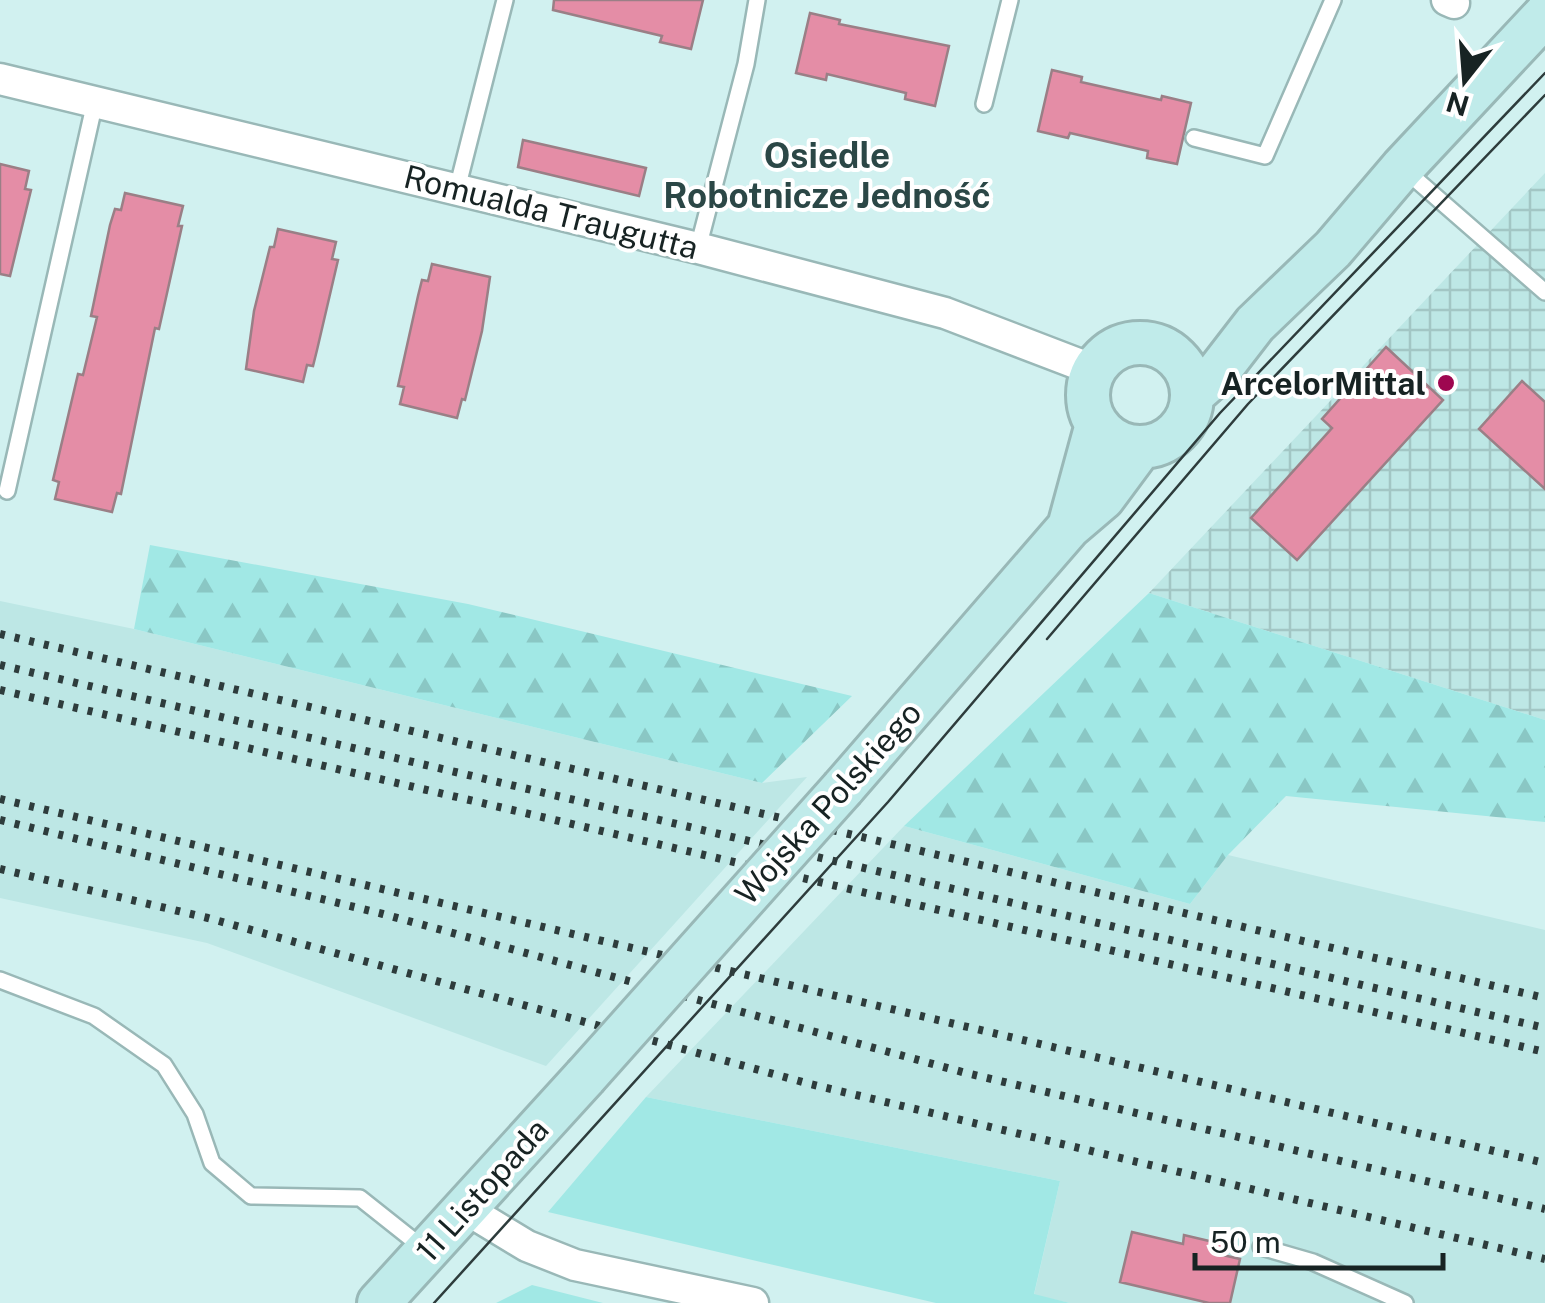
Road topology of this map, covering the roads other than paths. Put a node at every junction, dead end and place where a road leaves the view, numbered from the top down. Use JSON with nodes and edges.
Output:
{"nodes":[{"id":1,"x":505,"y":0,"type":"edge"},
{"id":2,"x":758,"y":0,"type":"edge"},
{"id":3,"x":1010,"y":0,"type":"edge"},
{"id":4,"x":1333,"y":0,"type":"edge"},
{"id":5,"x":1545,"y":15,"type":"edge"},
{"id":6,"x":0,"y":79,"type":"edge"},
{"id":7,"x":95,"y":102,"type":"junction"},
{"id":8,"x":984,"y":104,"type":"dead end"},
{"id":9,"x":1194,"y":138,"type":"dead end"},
{"id":10,"x":1402,"y":168,"type":"junction"},
{"id":11,"x":456,"y":189,"type":"junction"},
{"id":12,"x":698,"y":248,"type":"junction"},
{"id":13,"x":1545,"y":292,"type":"edge"},
{"id":14,"x":1255,"y":324,"type":"junction"},
{"id":15,"x":1170,"y":353,"type":"junction"},
{"id":16,"x":1094,"y":370,"type":"junction"},
{"id":17,"x":1192,"y":395,"type":"junction"},
{"id":18,"x":1097,"y":424,"type":"junction"},
{"id":19,"x":1140,"y":448,"type":"junction"},
{"id":20,"x":8,"y":490,"type":"dead end"},
{"id":21,"x":1069,"y":527,"type":"junction"},
{"id":22,"x":0,"y":980,"type":"edge"},
{"id":23,"x":584,"y":1077,"type":"joint"},
{"id":24,"x":466,"y":1209,"type":"junction"},
{"id":25,"x":1261,"y":1247,"type":"dead end"},
{"id":26,"x":426,"y":1251,"type":"junction"},
{"id":27,"x":379,"y":1303,"type":"edge"},
{"id":28,"x":753,"y":1303,"type":"edge"},
{"id":29,"x":1406,"y":1303,"type":"edge"}],
"edges":[{"from":1,"to":11,"type":"lane"},
{"from":2,"to":12,"type":"lane"},
{"from":3,"to":8,"type":"lane"},
{"from":4,"to":9,"type":"lane"},
{"from":5,"to":10,"type":"main road"},
{"from":6,"to":7,"type":"street","name":"Romualda Traugutta"},
{"from":7,"to":11,"type":"street","name":"Romualda Traugutta"},
{"from":7,"to":20,"type":"lane"},
{"from":10,"to":13,"type":"lane"},
{"from":10,"to":14,"type":"main road"},
{"from":11,"to":12,"type":"street","name":"Romualda Traugutta"},
{"from":12,"to":16,"type":"street","name":"Romualda Traugutta"},
{"from":14,"to":15,"type":"main road"},
{"from":14,"to":17,"type":"main road"},
{"from":15,"to":16,"type":"main road"},
{"from":15,"to":17,"type":"main road"},
{"from":16,"to":18,"type":"main road"},
{"from":17,"to":19,"type":"main road"},
{"from":18,"to":19,"type":"main road"},
{"from":18,"to":21,"type":"main road","name":"Wojska Polskiego"},
{"from":19,"to":21,"type":"main road","name":"Wojska Polskiego"},
{"from":21,"to":23,"type":"main road","name":"Wojska Polskiego","bridge":true},
{"from":22,"to":26,"type":"lane"},
{"from":23,"to":24,"type":"main road","name":"11 Listopada"},
{"from":24,"to":26,"type":"main road","name":"11 Listopada"},
{"from":24,"to":28,"type":"street"},
{"from":25,"to":29,"type":"lane"},
{"from":26,"to":27,"type":"main road","name":"11 Listopada"}]}
